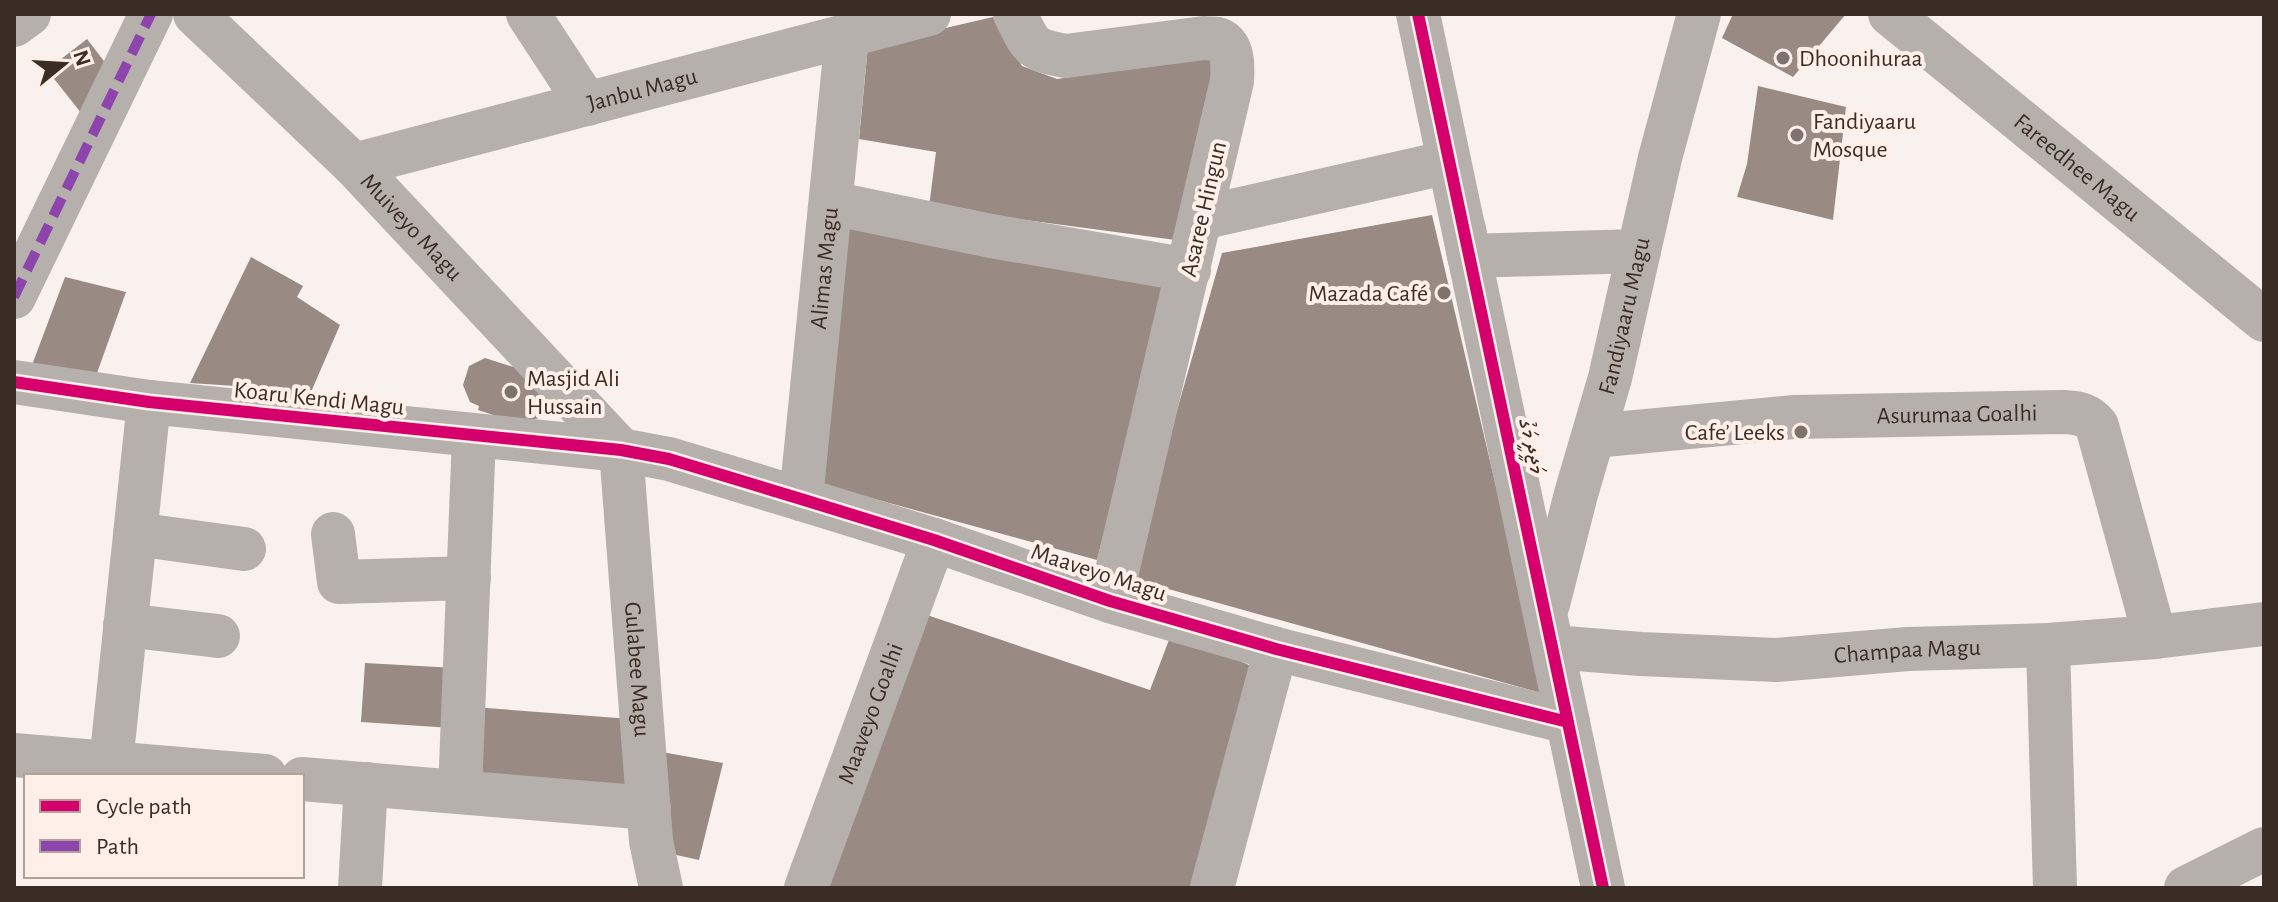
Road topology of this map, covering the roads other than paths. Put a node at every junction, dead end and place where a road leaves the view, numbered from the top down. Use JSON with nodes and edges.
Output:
{"nodes":[{"id":1,"x":29,"y":14,"type":"edge"},
{"id":2,"x":151,"y":14,"type":"edge"},
{"id":3,"x":195,"y":14,"type":"edge"},
{"id":4,"x":528,"y":14,"type":"edge"},
{"id":5,"x":929,"y":14,"type":"edge"},
{"id":6,"x":1015,"y":14,"type":"edge"},
{"id":7,"x":1418,"y":14,"type":"edge"},
{"id":8,"x":1426,"y":14,"type":"edge"},
{"id":9,"x":1699,"y":14,"type":"edge"},
{"id":10,"x":1890,"y":14,"type":"edge"},
{"id":11,"x":14,"y":25,"type":"edge"},
{"id":12,"x":847,"y":35,"type":"junction"},
{"id":13,"x":587,"y":104,"type":"junction"},
{"id":14,"x":1449,"y":162,"type":"junction"},
{"id":15,"x":354,"y":165,"type":"junction"},
{"id":16,"x":831,"y":203,"type":"junction"},
{"id":17,"x":1201,"y":218,"type":"junction"},
{"id":18,"x":1639,"y":251,"type":"junction"},
{"id":19,"x":1469,"y":256,"type":"junction"},
{"id":20,"x":1189,"y":270,"type":"junction"},
{"id":21,"x":14,"y":297,"type":"edge"},
{"id":22,"x":2264,"y":320,"type":"edge"},
{"id":23,"x":14,"y":382,"type":"edge"},
{"id":24,"x":149,"y":402,"type":"junction"},
{"id":25,"x":474,"y":436,"type":"junction"},
{"id":26,"x":1594,"y":436,"type":"junction"},
{"id":27,"x":621,"y":450,"type":"junction"},
{"id":28,"x":801,"y":499,"type":"junction"},
{"id":29,"x":135,"y":534,"type":"junction"},
{"id":30,"x":333,"y":534,"type":"dead end"},
{"id":31,"x":934,"y":540,"type":"junction"},
{"id":32,"x":244,"y":549,"type":"dead end"},
{"id":33,"x":469,"y":578,"type":"junction"},
{"id":34,"x":1110,"y":601,"type":"junction"},
{"id":35,"x":2264,"y":624,"type":"edge"},
{"id":36,"x":125,"y":625,"type":"junction"},
{"id":37,"x":1548,"y":631,"type":"junction"},
{"id":38,"x":218,"y":636,"type":"dead end"},
{"id":39,"x":2155,"y":637,"type":"junction"},
{"id":40,"x":2048,"y":645,"type":"junction"},
{"id":41,"x":1276,"y":649,"type":"junction"},
{"id":42,"x":1568,"y":722,"type":"junction"},
{"id":43,"x":14,"y":755,"type":"edge"},
{"id":44,"x":111,"y":763,"type":"junction"},
{"id":45,"x":241,"y":774,"type":"edge"},
{"id":46,"x":304,"y":779,"type":"edge"},
{"id":47,"x":366,"y":784,"type":"junction"},
{"id":48,"x":460,"y":792,"type":"junction"},
{"id":49,"x":649,"y":808,"type":"junction"},
{"id":50,"x":2264,"y":849,"type":"edge"},
{"id":51,"x":360,"y":888,"type":"edge"},
{"id":52,"x":661,"y":888,"type":"edge"},
{"id":53,"x":806,"y":888,"type":"edge"},
{"id":54,"x":1212,"y":888,"type":"edge"},
{"id":55,"x":1603,"y":888,"type":"edge"},
{"id":56,"x":2055,"y":888,"type":"edge"},
{"id":57,"x":2186,"y":888,"type":"edge"}],
"edges":[{"from":1,"to":11,"type":"street"},
{"from":2,"to":21,"type":"street"},
{"from":3,"to":15,"type":"street","name":"Muiveyo Magu"},
{"from":4,"to":13,"type":"street"},
{"from":5,"to":12,"type":"street","name":"Janbu Magu"},
{"from":6,"to":17,"type":"street","name":"Asaree Hingun"},
{"from":7,"to":14,"type":"street","name":"މަޖީދީ މަގު"},
{"from":8,"to":19,"type":"street"},
{"from":9,"to":18,"type":"street","name":"Fandiyaaru Magu"},
{"from":10,"to":22,"type":"street","name":"Fareedhee Magu"},
{"from":12,"to":13,"type":"street","name":"Janbu Magu"},
{"from":12,"to":16,"type":"street","name":"Alimas Magu"},
{"from":13,"to":15,"type":"street","name":"Janbu Magu"},
{"from":14,"to":17,"type":"street"},
{"from":14,"to":19,"type":"street","name":"މަޖީދީ މަގު"},
{"from":15,"to":27,"type":"street","name":"Muiveyo Magu"},
{"from":16,"to":20,"type":"street"},
{"from":16,"to":28,"type":"street","name":"Alimas Magu"},
{"from":17,"to":20,"type":"street","name":"Asaree Hingun"},
{"from":18,"to":19,"type":"street"},
{"from":18,"to":26,"type":"street","name":"Fandiyaaru Magu"},
{"from":19,"to":37,"type":"street","name":"މަޖީދީ މަގު"},
{"from":20,"to":34,"type":"street","name":"Asaree Hingun"},
{"from":23,"to":24,"type":"street","name":"Koaru Kendi Magu"},
{"from":24,"to":25,"type":"street","name":"Koaru Kendi Magu"},
{"from":24,"to":29,"type":"street"},
{"from":25,"to":27,"type":"street","name":"Koaru Kendi Magu"},
{"from":25,"to":33,"type":"street"},
{"from":26,"to":37,"type":"street","name":"Fandiyaaru Magu"},
{"from":26,"to":39,"type":"street","name":"Asurumaa Goalhi"},
{"from":27,"to":28,"type":"street","name":"Maaveyo Magu"},
{"from":27,"to":49,"type":"street","name":"Gulabee Magu"},
{"from":28,"to":31,"type":"street","name":"Maaveyo Magu"},
{"from":29,"to":32,"type":"street"},
{"from":29,"to":36,"type":"street"},
{"from":30,"to":33,"type":"street"},
{"from":31,"to":34,"type":"street","name":"Maaveyo Magu"},
{"from":31,"to":53,"type":"street","name":"Maaveyo Goalhi"},
{"from":33,"to":48,"type":"street"},
{"from":34,"to":41,"type":"street","name":"Maaveyo Magu"},
{"from":35,"to":39,"type":"street","name":"Champaa Magu"},
{"from":36,"to":38,"type":"street"},
{"from":36,"to":44,"type":"street"},
{"from":37,"to":40,"type":"street","name":"Champaa Magu"},
{"from":37,"to":42,"type":"street","name":"މަޖީދީ މަގު"},
{"from":39,"to":40,"type":"street","name":"Champaa Magu"},
{"from":40,"to":56,"type":"street"},
{"from":41,"to":42,"type":"street","name":"Maaveyo Magu"},
{"from":41,"to":54,"type":"street"},
{"from":42,"to":55,"type":"street","name":"މަޖީދީ މަގު"},
{"from":43,"to":44,"type":"street"},
{"from":44,"to":45,"type":"street"},
{"from":46,"to":47,"type":"street"},
{"from":47,"to":48,"type":"street"},
{"from":47,"to":51,"type":"street"},
{"from":48,"to":49,"type":"street"},
{"from":49,"to":52,"type":"street","name":"Gulabee Magu"},
{"from":50,"to":57,"type":"street"}]}
